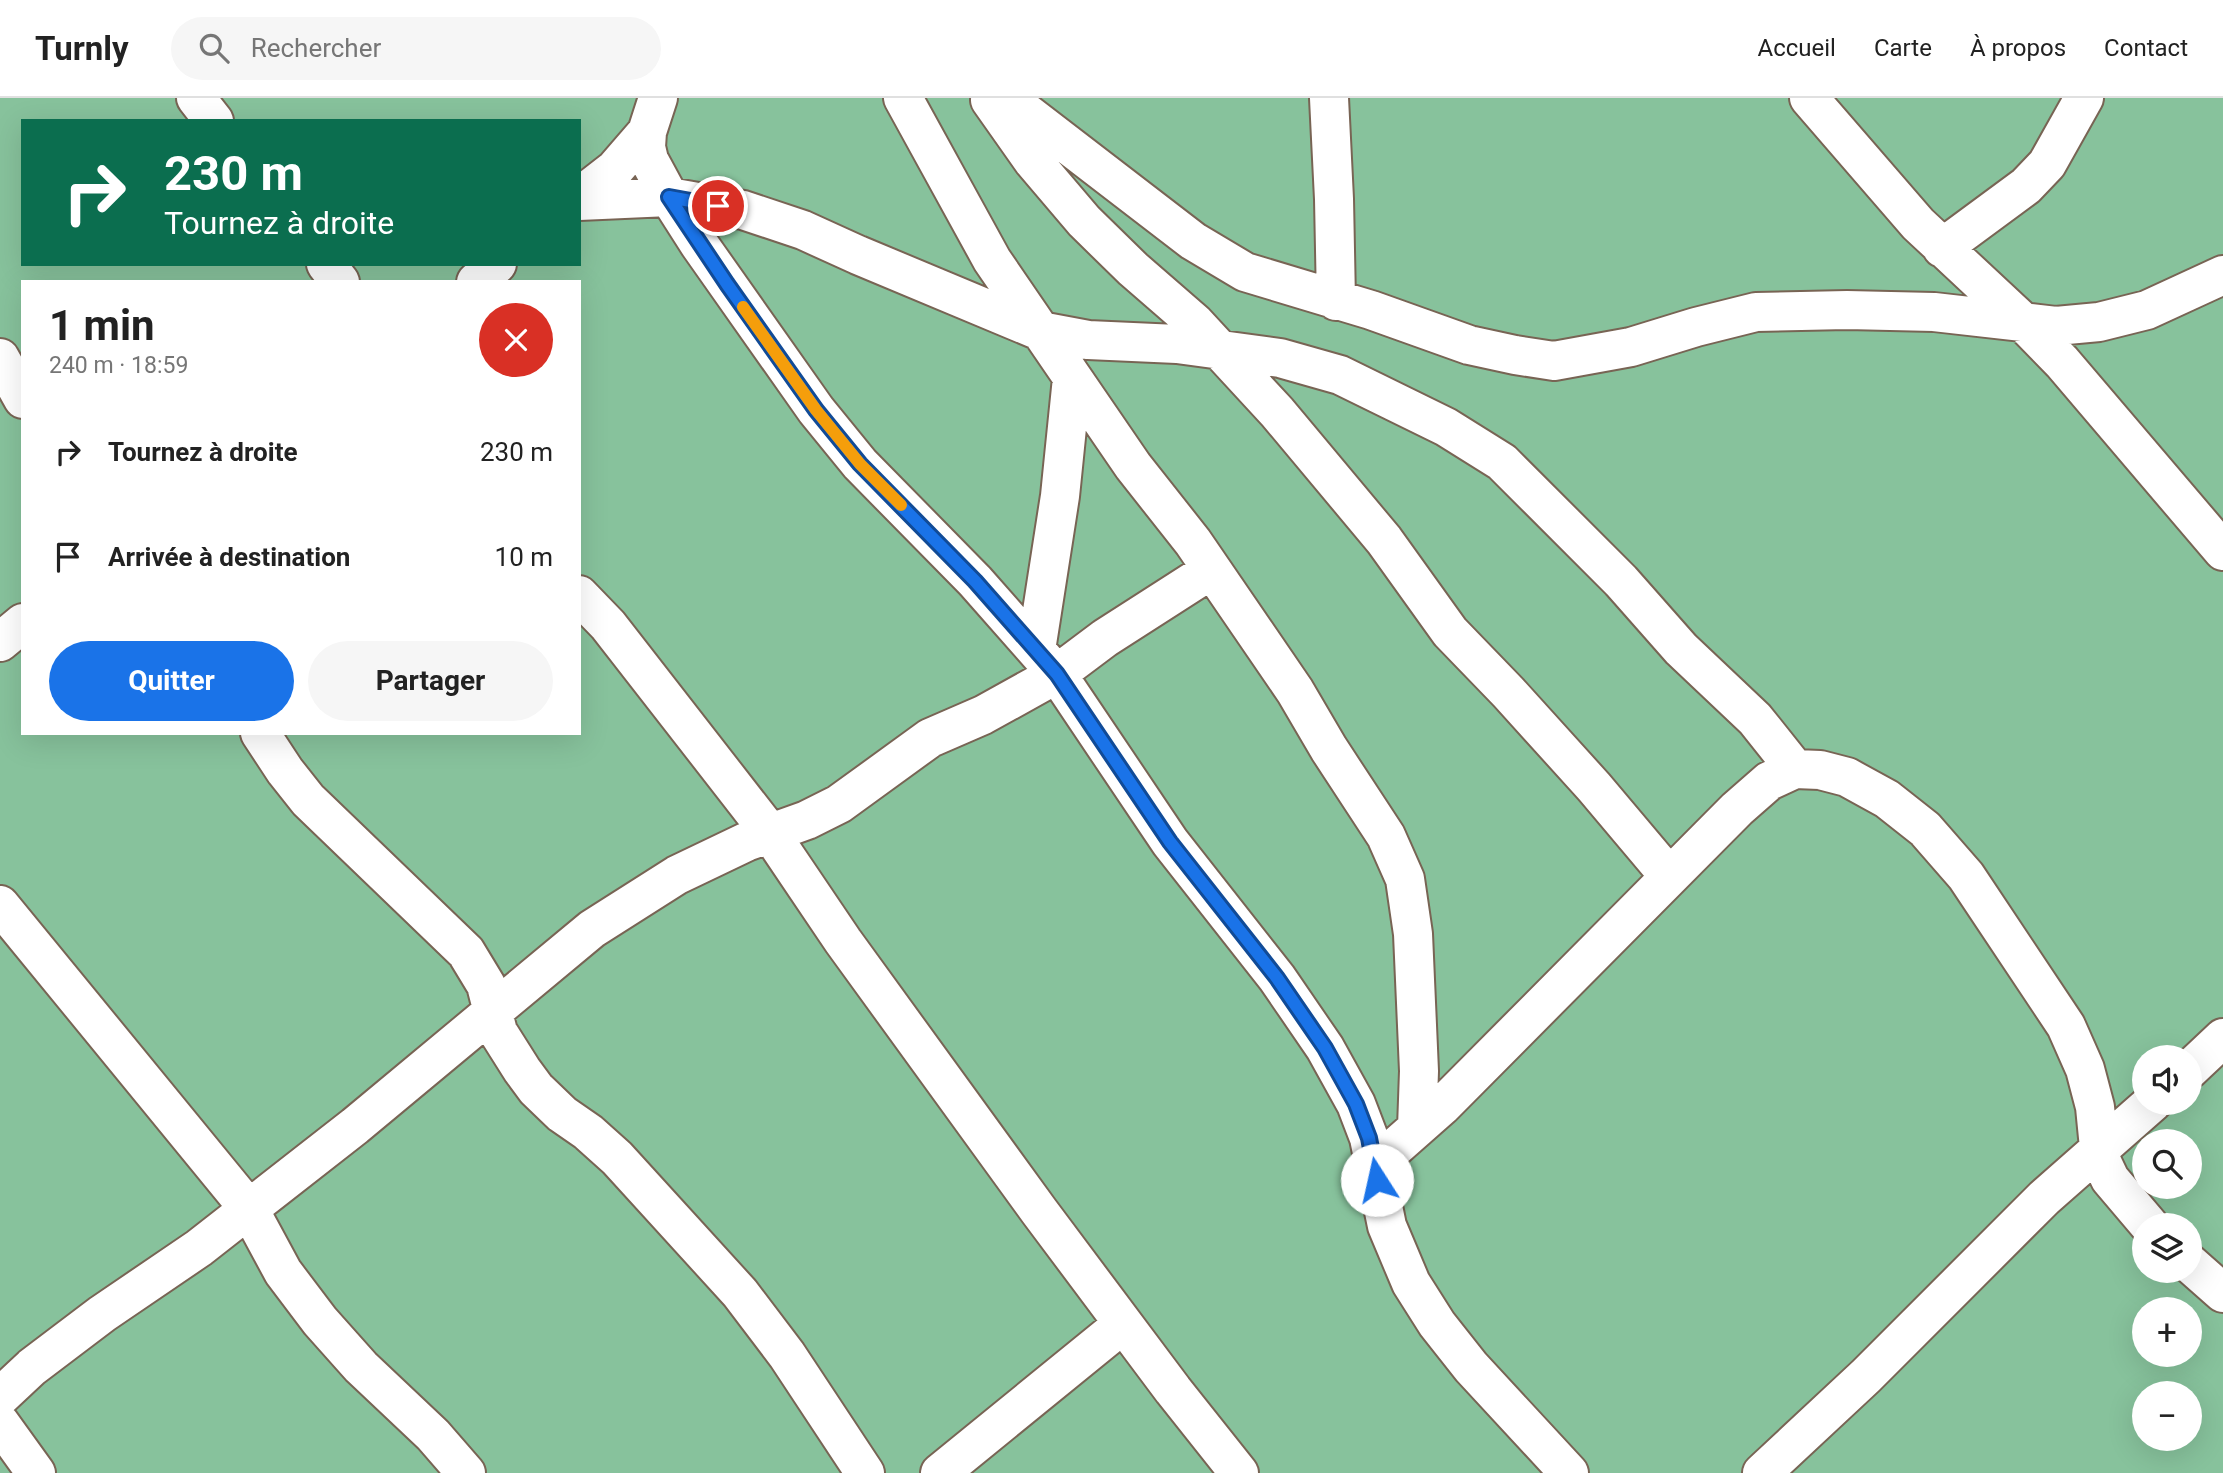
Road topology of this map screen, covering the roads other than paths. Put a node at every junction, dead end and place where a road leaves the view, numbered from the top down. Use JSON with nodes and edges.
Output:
{"nodes":[{"id":1,"x":196,"y":98,"type":"edge"},
{"id":2,"x":904,"y":98,"type":"edge"},
{"id":3,"x":989,"y":98,"type":"edge"},
{"id":4,"x":1006,"y":98,"type":"edge"},
{"id":5,"x":1329,"y":98,"type":"edge"},
{"id":6,"x":1809,"y":98,"type":"edge"},
{"id":7,"x":2084,"y":98,"type":"edge"},
{"id":8,"x":652,"y":115,"type":"edge"},
{"id":9,"x":212,"y":119,"type":"edge"},
{"id":10,"x":581,"y":197,"type":"edge"},
{"id":11,"x":669,"y":197,"type":"junction"},
{"id":12,"x":581,"y":199,"type":"edge"},
{"id":13,"x":1942,"y":248,"type":"junction"},
{"id":14,"x":495,"y":266,"type":"edge"},
{"id":15,"x":2223,"y":275,"type":"edge"},
{"id":16,"x":478,"y":280,"type":"edge"},
{"id":17,"x":1336,"y":301,"type":"junction"},
{"id":18,"x":2024,"y":323,"type":"junction"},
{"id":19,"x":1040,"y":331,"type":"junction"},
{"id":20,"x":1222,"y":350,"type":"junction"},
{"id":21,"x":0,"y":358,"type":"edge"},
{"id":22,"x":1072,"y":378,"type":"junction"},
{"id":23,"x":21,"y":395,"type":"edge"},
{"id":24,"x":2223,"y":551,"type":"edge"},
{"id":25,"x":1211,"y":570,"type":"junction"},
{"id":26,"x":581,"y":597,"type":"edge"},
{"id":27,"x":21,"y":625,"type":"edge"},
{"id":28,"x":0,"y":642,"type":"edge"},
{"id":29,"x":1047,"y":662,"type":"junction"},
{"id":30,"x":261,"y":735,"type":"edge"},
{"id":31,"x":1795,"y":769,"type":"junction"},
{"id":32,"x":770,"y":833,"type":"junction"},
{"id":33,"x":1670,"y":876,"type":"junction"},
{"id":34,"x":0,"y":905,"type":"edge"},
{"id":35,"x":493,"y":1011,"type":"junction"},
{"id":36,"x":2223,"y":1038,"type":"edge"},
{"id":37,"x":2202,"y":1058,"type":"edge"},
{"id":38,"x":2139,"y":1115,"type":"edge"},
{"id":39,"x":1417,"y":1128,"type":"junction"},
{"id":40,"x":2100,"y":1151,"type":"junction"},
{"id":41,"x":1374,"y":1166,"type":"junction"},
{"id":42,"x":249,"y":1209,"type":"junction"},
{"id":43,"x":2139,"y":1213,"type":"edge"},
{"id":44,"x":2202,"y":1274,"type":"edge"},
{"id":45,"x":2223,"y":1293,"type":"edge"},
{"id":46,"x":1123,"y":1324,"type":"junction"},
{"id":47,"x":0,"y":1397,"type":"edge"},
{"id":48,"x":0,"y":1423,"type":"edge"},
{"id":49,"x":36,"y":1473,"type":"edge"},
{"id":50,"x":466,"y":1473,"type":"edge"},
{"id":51,"x":865,"y":1473,"type":"edge"},
{"id":52,"x":940,"y":1473,"type":"edge"},
{"id":53,"x":1239,"y":1473,"type":"edge"},
{"id":54,"x":1569,"y":1473,"type":"edge"},
{"id":55,"x":1762,"y":1473,"type":"edge"}],
"edges":[{"from":1,"to":9,"type":"street"},
{"from":2,"to":19,"type":"street"},
{"from":3,"to":20,"type":"street"},
{"from":4,"to":17,"type":"street"},
{"from":5,"to":17,"type":"street"},
{"from":6,"to":13,"type":"street"},
{"from":7,"to":13,"type":"street"},
{"from":8,"to":10,"type":"street"},
{"from":8,"to":11,"type":"street"},
{"from":11,"to":12,"type":"street"},
{"from":11,"to":19,"type":"street"},
{"from":11,"to":29,"type":"street"},
{"from":13,"to":18,"type":"street"},
{"from":14,"to":16,"type":"street"},
{"from":15,"to":18,"type":"street"},
{"from":17,"to":18,"type":"street"},
{"from":18,"to":24,"type":"street"},
{"from":19,"to":20,"type":"street"},
{"from":19,"to":22,"type":"street"},
{"from":20,"to":31,"type":"street"},
{"from":20,"to":33,"type":"street"},
{"from":21,"to":23,"type":"street"},
{"from":22,"to":25,"type":"street"},
{"from":22,"to":29,"type":"street"},
{"from":25,"to":29,"type":"street"},
{"from":25,"to":39,"type":"street"},
{"from":26,"to":32,"type":"street"},
{"from":27,"to":28,"type":"street"},
{"from":29,"to":32,"type":"street"},
{"from":29,"to":41,"type":"street"},
{"from":30,"to":35,"type":"street"},
{"from":31,"to":33,"type":"street"},
{"from":31,"to":40,"type":"street"},
{"from":32,"to":35,"type":"street"},
{"from":32,"to":46,"type":"street"},
{"from":33,"to":39,"type":"street"},
{"from":34,"to":42,"type":"street"},
{"from":35,"to":42,"type":"street"},
{"from":35,"to":51,"type":"street"},
{"from":36,"to":37,"type":"street"},
{"from":38,"to":40,"type":"street"},
{"from":39,"to":41,"type":"street"},
{"from":40,"to":43,"type":"street"},
{"from":40,"to":55,"type":"street"},
{"from":41,"to":54,"type":"street"},
{"from":42,"to":47,"type":"street"},
{"from":42,"to":50,"type":"street"},
{"from":44,"to":45,"type":"street"},
{"from":46,"to":52,"type":"street"},
{"from":46,"to":53,"type":"street"},
{"from":48,"to":49,"type":"street"}]}
